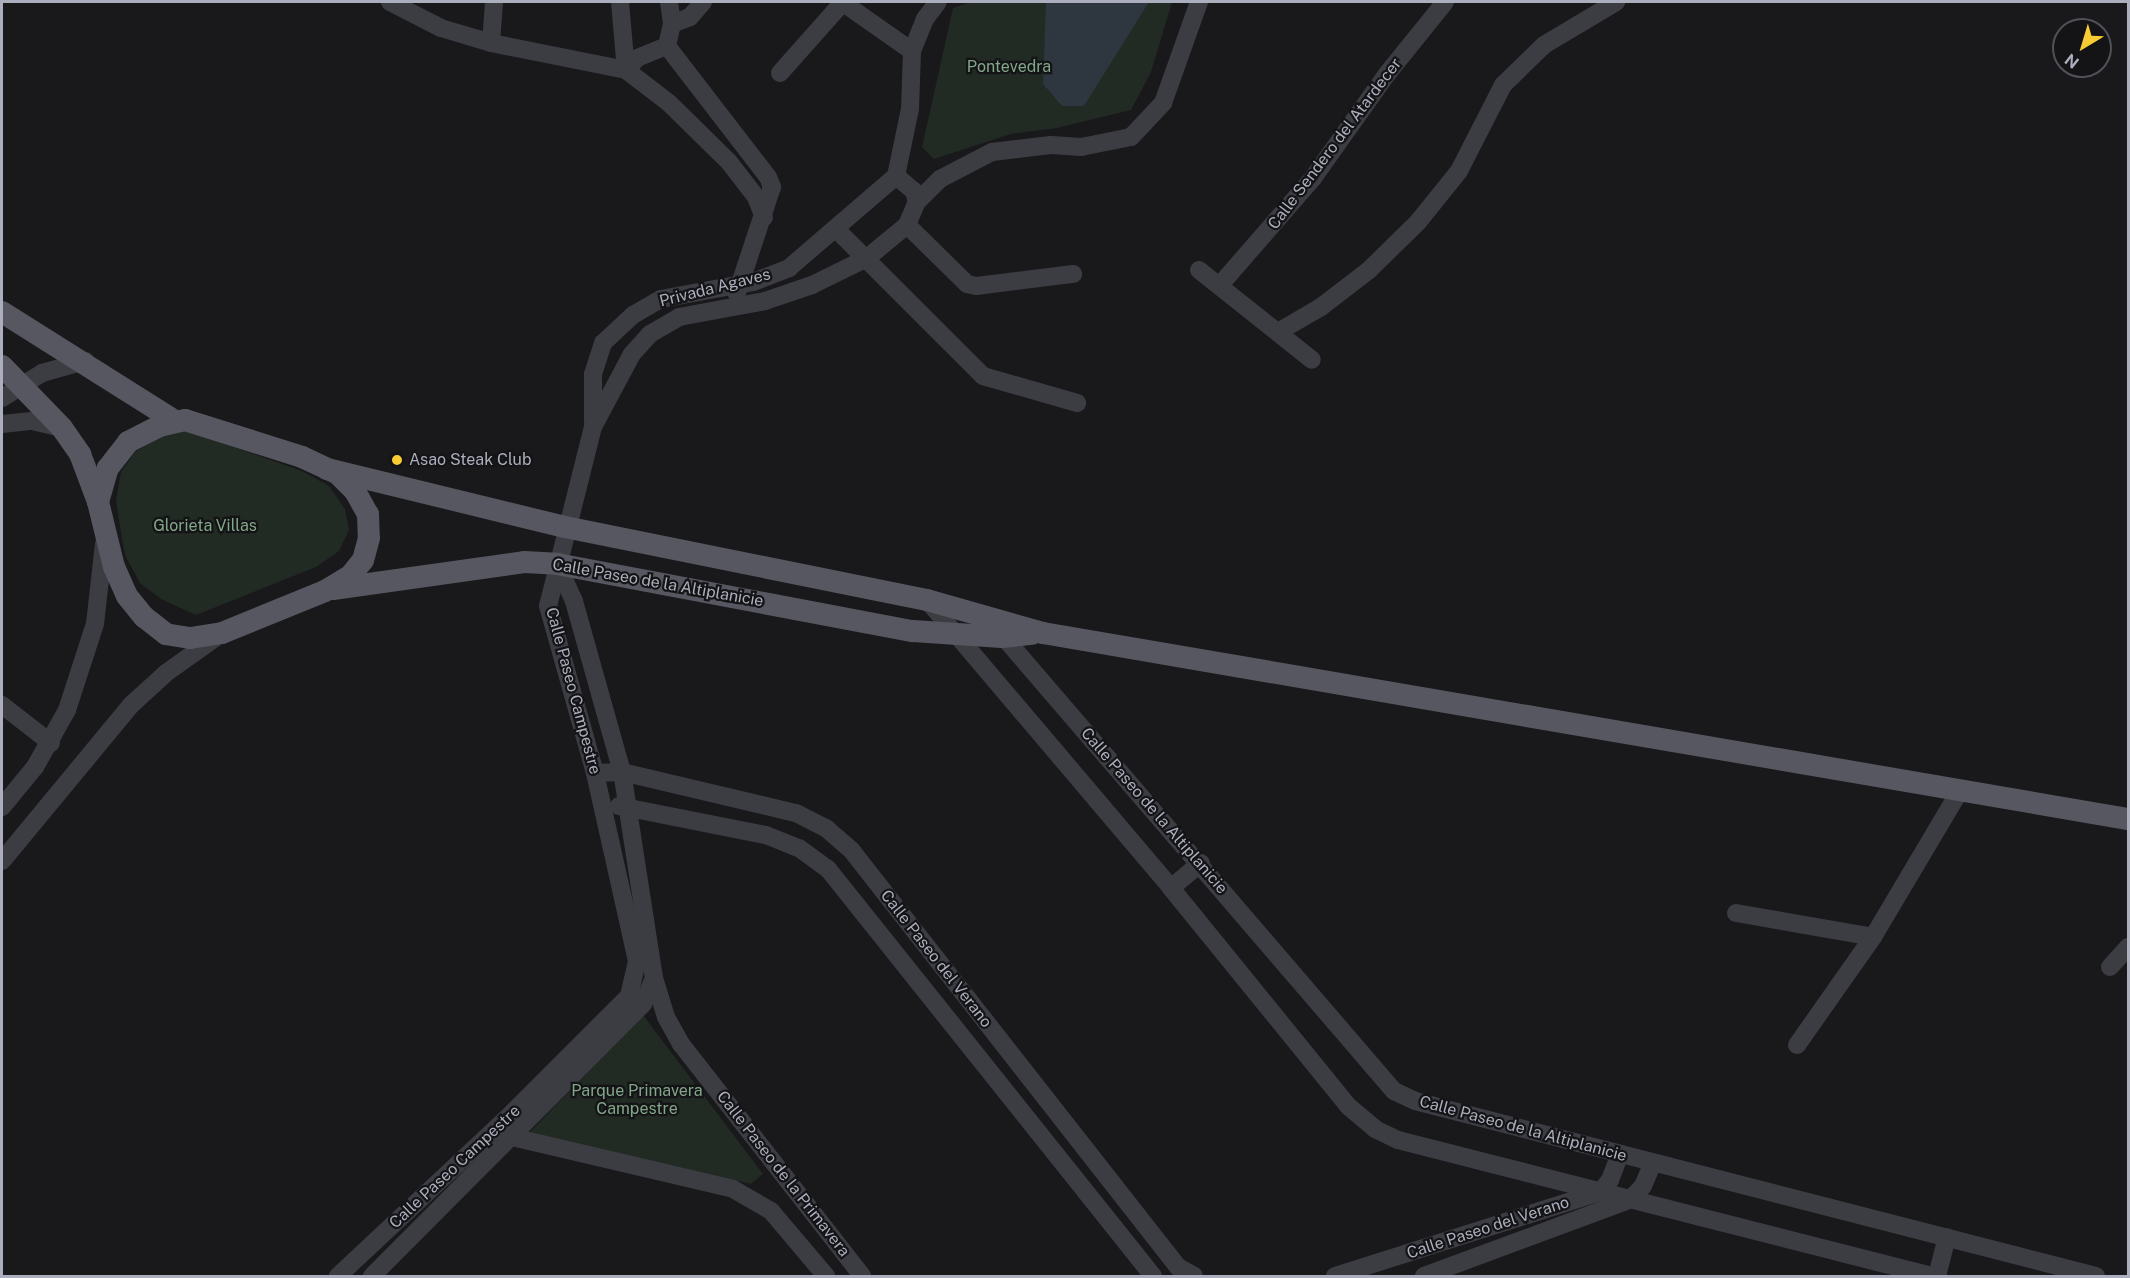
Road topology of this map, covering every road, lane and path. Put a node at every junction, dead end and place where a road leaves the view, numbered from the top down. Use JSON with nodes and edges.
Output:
{"nodes":[{"id":1,"x":390,"y":2,"type":"edge"},
{"id":2,"x":494,"y":2,"type":"edge"},
{"id":3,"x":620,"y":2,"type":"edge"},
{"id":4,"x":669,"y":2,"type":"edge"},
{"id":5,"x":703,"y":2,"type":"edge"},
{"id":6,"x":842,"y":2,"type":"edge"},
{"id":7,"x":938,"y":2,"type":"edge"},
{"id":8,"x":1199,"y":2,"type":"edge"},
{"id":9,"x":1616,"y":2,"type":"edge"},
{"id":10,"x":1436,"y":6,"type":"edge"},
{"id":11,"x":672,"y":24,"type":"junction"},
{"id":12,"x":490,"y":43,"type":"junction"},
{"id":13,"x":668,"y":46,"type":"junction"},
{"id":14,"x":912,"y":51,"type":"junction"},
{"id":15,"x":626,"y":70,"type":"junction"},
{"id":16,"x":780,"y":73,"type":"dead end"},
{"id":17,"x":896,"y":176,"type":"junction"},
{"id":18,"x":917,"y":202,"type":"junction"},
{"id":19,"x":764,"y":218,"type":"junction"},
{"id":20,"x":907,"y":225,"type":"junction"},
{"id":21,"x":837,"y":230,"type":"junction"},
{"id":22,"x":867,"y":258,"type":"junction"},
{"id":23,"x":1199,"y":270,"type":"dead end"},
{"id":24,"x":1073,"y":274,"type":"dead end"},
{"id":25,"x":738,"y":285,"type":"junction"},
{"id":26,"x":1220,"y":285,"type":"junction"},
{"id":27,"x":737,"y":307,"type":"junction"},
{"id":28,"x":2,"y":312,"type":"edge"},
{"id":29,"x":1278,"y":332,"type":"junction"},
{"id":30,"x":1312,"y":360,"type":"dead end"},
{"id":31,"x":85,"y":361,"type":"junction"},
{"id":32,"x":2,"y":366,"type":"edge"},
{"id":33,"x":22,"y":384,"type":"junction"},
{"id":34,"x":2,"y":398,"type":"edge"},
{"id":35,"x":1077,"y":404,"type":"dead end"},
{"id":36,"x":175,"y":421,"type":"junction"},
{"id":37,"x":2,"y":424,"type":"edge"},
{"id":38,"x":593,"y":427,"type":"junction"},
{"id":39,"x":62,"y":429,"type":"junction"},
{"id":40,"x":327,"y":469,"type":"junction"},
{"id":41,"x":98,"y":502,"type":"junction"},
{"id":42,"x":565,"y":526,"type":"junction"},
{"id":43,"x":104,"y":533,"type":"junction"},
{"id":44,"x":557,"y":564,"type":"junction"},
{"id":45,"x":325,"y":591,"type":"junction"},
{"id":46,"x":927,"y":600,"type":"junction"},
{"id":47,"x":987,"y":616,"type":"junction"},
{"id":48,"x":222,"y":633,"type":"junction"},
{"id":49,"x":1043,"y":633,"type":"junction"},
{"id":50,"x":953,"y":635,"type":"junction"},
{"id":51,"x":1002,"y":637,"type":"junction"},
{"id":52,"x":2,"y":705,"type":"edge"},
{"id":53,"x":51,"y":742,"type":"junction"},
{"id":54,"x":622,"y":772,"type":"junction"},
{"id":55,"x":595,"y":773,"type":"junction"},
{"id":56,"x":1961,"y":789,"type":"junction"},
{"id":57,"x":602,"y":806,"type":"junction"},
{"id":58,"x":628,"y":806,"type":"junction"},
{"id":59,"x":2,"y":807,"type":"edge"},
{"id":60,"x":2128,"y":819,"type":"edge"},
{"id":61,"x":2,"y":861,"type":"edge"},
{"id":62,"x":1202,"y":863,"type":"junction"},
{"id":63,"x":1171,"y":888,"type":"junction"},
{"id":64,"x":1736,"y":913,"type":"dead end"},
{"id":65,"x":1873,"y":937,"type":"junction"},
{"id":66,"x":2128,"y":947,"type":"edge"},
{"id":67,"x":929,"y":952,"type":"junction"},
{"id":68,"x":2110,"y":968,"type":"dead end"},
{"id":69,"x":908,"y":970,"type":"junction"},
{"id":70,"x":654,"y":978,"type":"junction"},
{"id":71,"x":1797,"y":1045,"type":"dead end"},
{"id":72,"x":1039,"y":1090,"type":"junction"},
{"id":73,"x":1018,"y":1108,"type":"junction"},
{"id":74,"x":491,"y":1132,"type":"junction"},
{"id":75,"x":508,"y":1141,"type":"junction"},
{"id":76,"x":1620,"y":1154,"type":"junction"},
{"id":77,"x":1653,"y":1163,"type":"junction"},
{"id":78,"x":1600,"y":1192,"type":"junction"},
{"id":79,"x":1630,"y":1200,"type":"junction"},
{"id":80,"x":1947,"y":1238,"type":"junction"},
{"id":81,"x":338,"y":1276,"type":"edge"},
{"id":82,"x":372,"y":1276,"type":"edge"},
{"id":83,"x":825,"y":1276,"type":"edge"},
{"id":84,"x":862,"y":1276,"type":"edge"},
{"id":85,"x":1153,"y":1276,"type":"edge"},
{"id":86,"x":1194,"y":1276,"type":"edge"},
{"id":87,"x":1335,"y":1276,"type":"edge"},
{"id":88,"x":1424,"y":1276,"type":"edge"},
{"id":89,"x":1932,"y":1276,"type":"edge"},
{"id":90,"x":1937,"y":1276,"type":"edge"},
{"id":91,"x":2096,"y":1276,"type":"edge"}],
"edges":[{"from":1,"to":12,"type":"street"},
{"from":2,"to":12,"type":"street"},
{"from":3,"to":15,"type":"street"},
{"from":4,"to":11,"type":"street"},
{"from":5,"to":11,"type":"street"},
{"from":6,"to":14,"type":"street"},
{"from":6,"to":16,"type":"street"},
{"from":7,"to":14,"type":"street"},
{"from":8,"to":18,"type":"street"},
{"from":9,"to":29,"type":"street"},
{"from":10,"to":26,"type":"street","name":"Calle Sendero del Atardecer"},
{"from":11,"to":13,"type":"street"},
{"from":12,"to":15,"type":"street"},
{"from":13,"to":15,"type":"street"},
{"from":13,"to":19,"type":"street"},
{"from":14,"to":17,"type":"street"},
{"from":15,"to":19,"type":"street"},
{"from":17,"to":18,"type":"street"},
{"from":17,"to":21,"type":"street","name":"Privada Agaves"},
{"from":18,"to":20,"type":"street"},
{"from":19,"to":25,"type":"street"},
{"from":20,"to":22,"type":"street","name":"Privada Agaves"},
{"from":20,"to":24,"type":"street"},
{"from":21,"to":22,"type":"street"},
{"from":21,"to":25,"type":"street","name":"Privada Agaves"},
{"from":22,"to":27,"type":"street","name":"Privada Agaves"},
{"from":22,"to":35,"type":"street"},
{"from":23,"to":26,"type":"street"},
{"from":25,"to":27,"type":"street"},
{"from":25,"to":38,"type":"street","name":"Privada Agaves"},
{"from":26,"to":29,"type":"street"},
{"from":27,"to":38,"type":"street","name":"Privada Agaves"},
{"from":28,"to":31,"type":"main road"},
{"from":29,"to":30,"type":"street"},
{"from":31,"to":33,"type":"street"},
{"from":31,"to":36,"type":"main road"},
{"from":32,"to":33,"type":"main road"},
{"from":33,"to":34,"type":"street"},
{"from":33,"to":39,"type":"main road"},
{"from":36,"to":40,"type":"main road"},
{"from":36,"to":41,"type":"main road"},
{"from":37,"to":39,"type":"street"},
{"from":38,"to":42,"type":"street","name":"Privada Agaves"},
{"from":39,"to":41,"type":"main road"},
{"from":40,"to":42,"type":"main road","name":"Calle Paseo de la Altiplanicie"},
{"from":40,"to":45,"type":"main road"},
{"from":41,"to":43,"type":"main road"},
{"from":42,"to":44,"type":"street","name":"Privada Agaves"},
{"from":42,"to":46,"type":"main road","name":"Calle Paseo de la Altiplanicie"},
{"from":43,"to":48,"type":"main road"},
{"from":43,"to":53,"type":"street"},
{"from":44,"to":45,"type":"main road","name":"Calle Paseo de la Altiplanicie"},
{"from":44,"to":50,"type":"main road","name":"Calle Paseo de la Altiplanicie"},
{"from":44,"to":54,"type":"street","name":"Calle Paseo Campestre"},
{"from":44,"to":55,"type":"street","name":"Calle Paseo Campestre"},
{"from":45,"to":48,"type":"main road"},
{"from":46,"to":47,"type":"main road","name":"Calle Paseo de la Altiplanicie"},
{"from":46,"to":50,"type":"street"},
{"from":47,"to":49,"type":"main road"},
{"from":47,"to":51,"type":"street","name":"Calle Paseo de la Altiplanicie"},
{"from":48,"to":61,"type":"street"},
{"from":49,"to":51,"type":"main road"},
{"from":49,"to":56,"type":"main road"},
{"from":50,"to":51,"type":"main road","name":"Calle Paseo de la Altiplanicie"},
{"from":50,"to":63,"type":"street"},
{"from":51,"to":62,"type":"street","name":"Calle Paseo de la Altiplanicie"},
{"from":52,"to":53,"type":"street"},
{"from":53,"to":59,"type":"street"},
{"from":54,"to":55,"type":"street","name":"Calle Paseo del Verano"},
{"from":54,"to":58,"type":"street","name":"Calle Paseo Campestre"},
{"from":54,"to":67,"type":"street","name":"Calle Paseo del Verano"},
{"from":55,"to":57,"type":"street","name":"Calle Paseo Campestre"},
{"from":56,"to":60,"type":"main road"},
{"from":56,"to":65,"type":"street"},
{"from":57,"to":58,"type":"street","name":"Calle Paseo del Verano"},
{"from":57,"to":74,"type":"street","name":"Calle Paseo Campestre"},
{"from":58,"to":69,"type":"street","name":"Calle Paseo del Verano"},
{"from":58,"to":70,"type":"street","name":"Calle Paseo Campestre"},
{"from":62,"to":63,"type":"street"},
{"from":62,"to":76,"type":"street","name":"Calle Paseo de la Altiplanicie"},
{"from":63,"to":78,"type":"street"},
{"from":64,"to":65,"type":"street"},
{"from":65,"to":71,"type":"street"},
{"from":66,"to":68,"type":"street"},
{"from":67,"to":69,"type":"street"},
{"from":67,"to":72,"type":"street","name":"Calle Paseo del Verano"},
{"from":69,"to":73,"type":"street","name":"Calle Paseo del Verano"},
{"from":70,"to":75,"type":"street","name":"Calle Paseo Campestre"},
{"from":70,"to":84,"type":"street","name":"Calle Paseo de la Primavera"},
{"from":72,"to":73,"type":"street"},
{"from":72,"to":86,"type":"street","name":"Calle Paseo del Verano"},
{"from":73,"to":85,"type":"street","name":"Calle Paseo del Verano"},
{"from":74,"to":75,"type":"street"},
{"from":74,"to":81,"type":"street","name":"Calle Paseo Campestre"},
{"from":75,"to":82,"type":"street","name":"Calle Paseo Campestre"},
{"from":75,"to":83,"type":"street","name":"Calle Paseo de la Primavera"},
{"from":76,"to":77,"type":"street","name":"Calle Paseo de la Altiplanicie"},
{"from":76,"to":78,"type":"street"},
{"from":77,"to":79,"type":"street"},
{"from":77,"to":80,"type":"street","name":"Calle Paseo de la Altiplanicie"},
{"from":78,"to":79,"type":"street"},
{"from":78,"to":87,"type":"street","name":"Calle Paseo del Verano"},
{"from":79,"to":88,"type":"street","name":"Calle Paseo del Verano"},
{"from":79,"to":89,"type":"street"},
{"from":80,"to":90,"type":"street"},
{"from":80,"to":91,"type":"street","name":"Calle Paseo de la Altiplanicie"}]}
